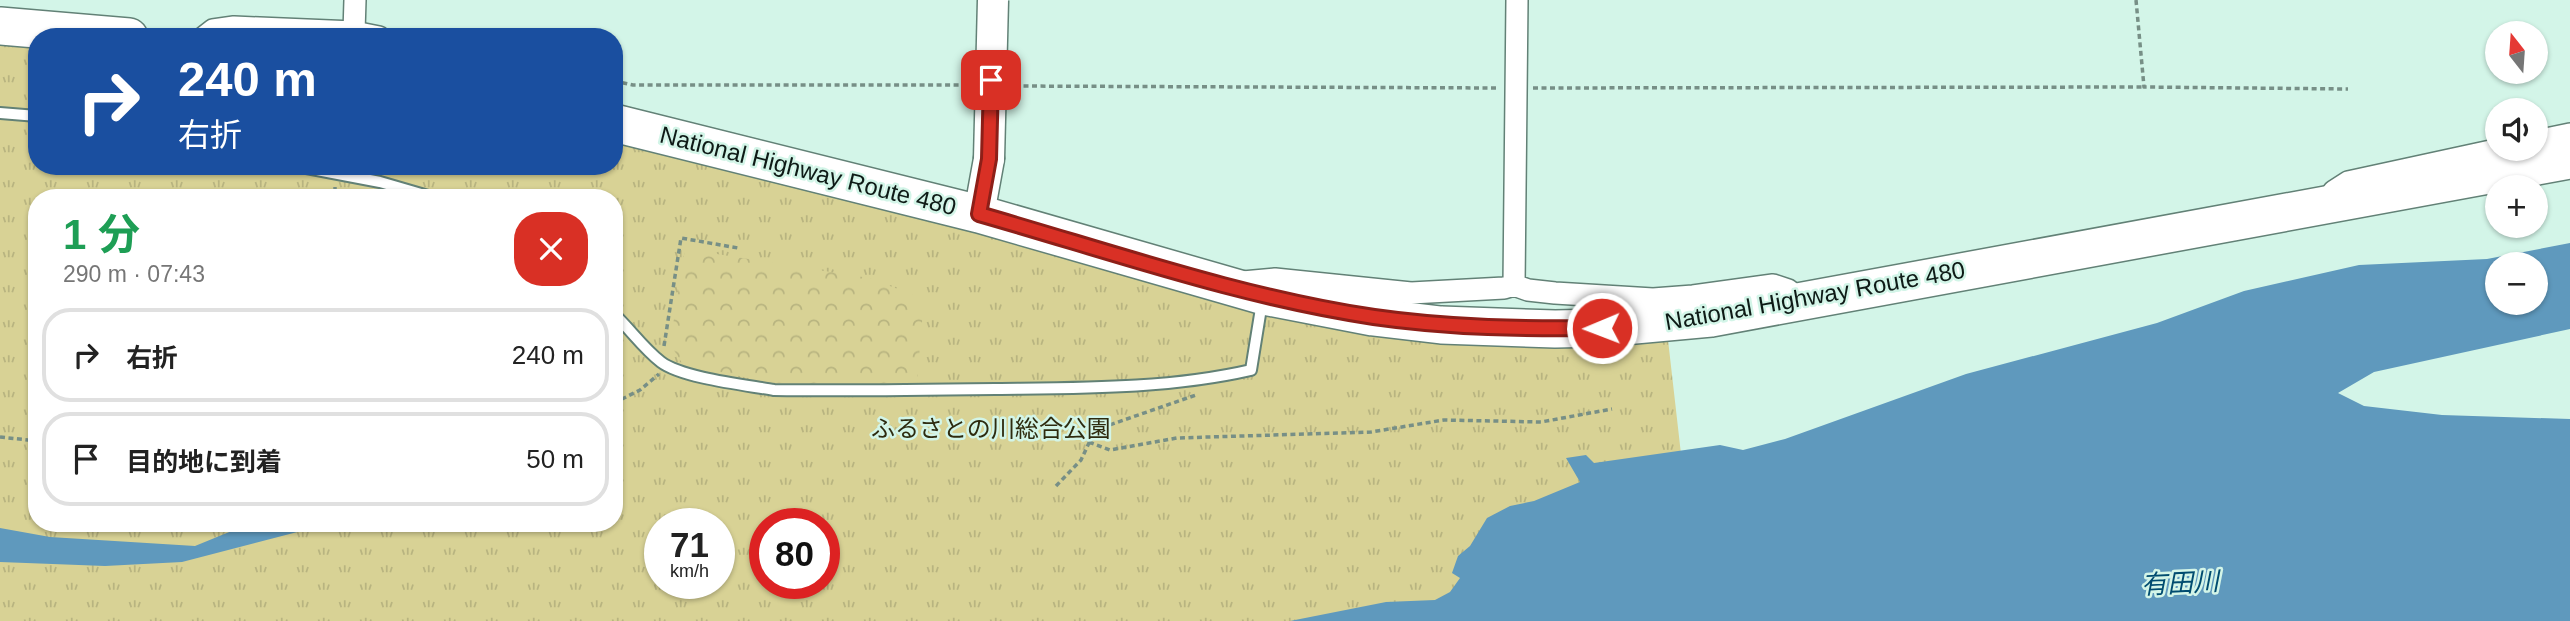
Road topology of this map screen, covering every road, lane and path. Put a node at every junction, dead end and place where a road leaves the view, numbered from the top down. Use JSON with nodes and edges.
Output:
{"nodes":[{"id":1,"x":355,"y":0,"type":"edge"},
{"id":2,"x":993,"y":0,"type":"edge"},
{"id":3,"x":1517,"y":0,"type":"edge"},
{"id":4,"x":2136,"y":0,"type":"edge"},
{"id":5,"x":0,"y":26,"type":"edge"},
{"id":6,"x":28,"y":28,"type":"edge"},
{"id":7,"x":227,"y":28,"type":"edge"},
{"id":8,"x":258,"y":28,"type":"edge"},
{"id":9,"x":354,"y":28,"type":"edge"},
{"id":10,"x":623,"y":82,"type":"edge"},
{"id":11,"x":978,"y":86,"type":"dead end"},
{"id":12,"x":1006,"y":86,"type":"dead end"},
{"id":13,"x":2144,"y":87,"type":"junction"},
{"id":14,"x":1515,"y":88,"type":"junction"},
{"id":15,"x":2348,"y":89,"type":"dead end"},
{"id":16,"x":0,"y":113,"type":"edge"},
{"id":17,"x":28,"y":115,"type":"edge"},
{"id":18,"x":623,"y":125,"type":"edge"},
{"id":19,"x":2570,"y":134,"type":"edge"},
{"id":20,"x":2548,"y":139,"type":"edge"},
{"id":21,"x":2485,"y":152,"type":"edge"},
{"id":22,"x":2570,"y":160,"type":"edge"},
{"id":23,"x":343,"y":175,"type":"edge"},
{"id":24,"x":404,"y":189,"type":"edge"},
{"id":25,"x":2323,"y":205,"type":"junction"},
{"id":26,"x":979,"y":214,"type":"junction"},
{"id":27,"x":738,"y":248,"type":"dead end"},
{"id":28,"x":1514,"y":285,"type":"junction"},
{"id":29,"x":1246,"y":291,"type":"junction"},
{"id":30,"x":1802,"y":301,"type":"junction"},
{"id":31,"x":623,"y":323,"type":"edge"},
{"id":32,"x":662,"y":362,"type":"junction"},
{"id":33,"x":1222,"y":376,"type":"junction"},
{"id":34,"x":623,"y":399,"type":"edge"},
{"id":35,"x":1612,"y":410,"type":"dead end"},
{"id":36,"x":0,"y":437,"type":"edge"},
{"id":37,"x":28,"y":440,"type":"edge"},
{"id":38,"x":1089,"y":442,"type":"junction"},
{"id":39,"x":1056,"y":486,"type":"dead end"}],
"edges":[{"from":1,"to":9,"type":"street"},
{"from":2,"to":26,"type":"street","bridge":true},
{"from":3,"to":14,"type":"street"},
{"from":4,"to":13,"type":"path"},
{"from":5,"to":6,"type":"highway"},
{"from":7,"to":8,"type":"street"},
{"from":10,"to":11,"type":"path"},
{"from":12,"to":14,"type":"path"},
{"from":13,"to":14,"type":"path"},
{"from":13,"to":15,"type":"path"},
{"from":14,"to":28,"type":"street"},
{"from":16,"to":17,"type":"lane"},
{"from":18,"to":26,"type":"highway","name":"National Highway Route 480"},
{"from":19,"to":20,"type":"street"},
{"from":21,"to":25,"type":"street"},
{"from":22,"to":25,"type":"highway","name":"National Highway Route 480"},
{"from":23,"to":24,"type":"lane"},
{"from":25,"to":30,"type":"highway","name":"National Highway Route 480"},
{"from":26,"to":29,"type":"highway","name":"National Highway Route 480"},
{"from":27,"to":32,"type":"path"},
{"from":28,"to":29,"type":"street"},
{"from":28,"to":30,"type":"street"},
{"from":29,"to":30,"type":"highway","name":"National Highway Route 480"},
{"from":29,"to":33,"type":"lane"},
{"from":31,"to":32,"type":"lane"},
{"from":32,"to":33,"type":"lane"},
{"from":32,"to":34,"type":"path"},
{"from":33,"to":38,"type":"path"},
{"from":35,"to":38,"type":"path"},
{"from":36,"to":37,"type":"path"},
{"from":38,"to":39,"type":"path"}]}
